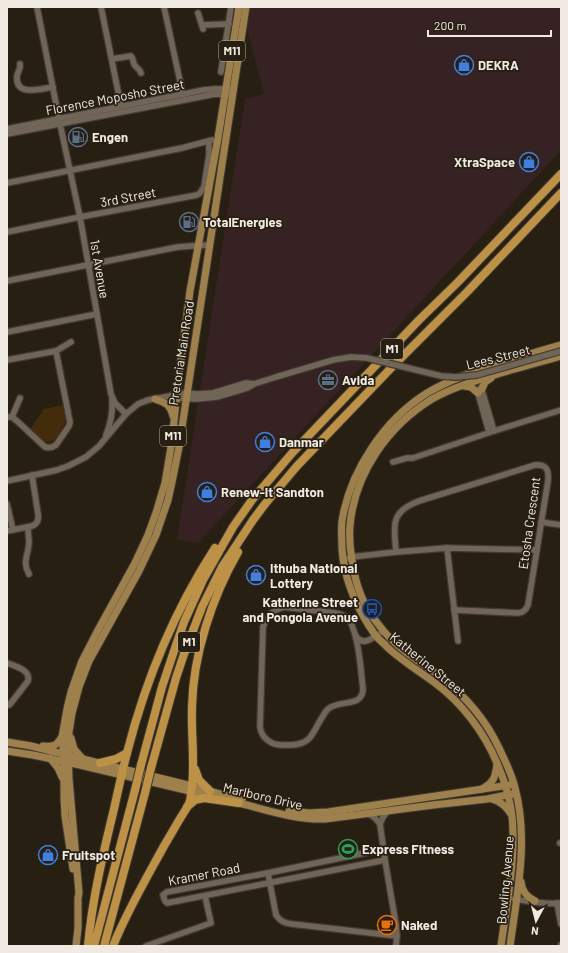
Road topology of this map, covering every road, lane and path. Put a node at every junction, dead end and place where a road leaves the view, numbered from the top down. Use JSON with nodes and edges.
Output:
{"nodes":[{"id":1,"x":37,"y":7,"type":"edge"},
{"id":2,"x":101,"y":7,"type":"edge"},
{"id":3,"x":164,"y":7,"type":"edge"},
{"id":4,"x":231,"y":7,"type":"edge"},
{"id":5,"x":239,"y":7,"type":"edge"},
{"id":6,"x":246,"y":7,"type":"edge"},
{"id":7,"x":198,"y":13,"type":"dead end"},
{"id":8,"x":229,"y":24,"type":"junction"},
{"id":9,"x":112,"y":59,"type":"junction"},
{"id":10,"x":20,"y":64,"type":"dead end"},
{"id":11,"x":221,"y":72,"type":"dead end"},
{"id":12,"x":141,"y":73,"type":"dead end"},
{"id":13,"x":53,"y":87,"type":"junction"},
{"id":14,"x":230,"y":92,"type":"junction"},
{"id":15,"x":183,"y":95,"type":"junction"},
{"id":16,"x":121,"y":106,"type":"junction"},
{"id":17,"x":59,"y":121,"type":"junction"},
{"id":18,"x":7,"y":129,"type":"edge"},
{"id":19,"x":7,"y":134,"type":"edge"},
{"id":20,"x":218,"y":138,"type":"junction"},
{"id":21,"x":209,"y":141,"type":"junction"},
{"id":22,"x":69,"y":170,"type":"junction"},
{"id":23,"x":561,"y":174,"type":"edge"},
{"id":24,"x":7,"y":183,"type":"edge"},
{"id":25,"x":561,"y":193,"type":"edge"},
{"id":26,"x":80,"y":217,"type":"junction"},
{"id":27,"x":7,"y":232,"type":"edge"},
{"id":28,"x":199,"y":245,"type":"junction"},
{"id":29,"x":210,"y":245,"type":"junction"},
{"id":30,"x":89,"y":264,"type":"junction"},
{"id":31,"x":7,"y":281,"type":"edge"},
{"id":32,"x":97,"y":314,"type":"junction"},
{"id":33,"x":7,"y":332,"type":"edge"},
{"id":34,"x":70,"y":342,"type":"dead end"},
{"id":35,"x":561,"y":345,"type":"edge"},
{"id":36,"x":56,"y":351,"type":"junction"},
{"id":37,"x":561,"y":351,"type":"edge"},
{"id":38,"x":561,"y":356,"type":"edge"},
{"id":39,"x":7,"y":360,"type":"edge"},
{"id":40,"x":472,"y":373,"type":"junction"},
{"id":41,"x":499,"y":374,"type":"junction"},
{"id":42,"x":476,"y":380,"type":"junction"},
{"id":43,"x":462,"y":386,"type":"junction"},
{"id":44,"x":480,"y":391,"type":"junction"},
{"id":45,"x":111,"y":394,"type":"junction"},
{"id":46,"x":174,"y":396,"type":"junction"},
{"id":47,"x":187,"y":396,"type":"junction"},
{"id":48,"x":20,"y":398,"type":"dead end"},
{"id":49,"x":155,"y":399,"type":"junction"},
{"id":50,"x":561,"y":410,"type":"edge"},
{"id":51,"x":126,"y":414,"type":"junction"},
{"id":52,"x":9,"y":417,"type":"edge"},
{"id":53,"x":174,"y":423,"type":"junction"},
{"id":54,"x":492,"y":431,"type":"junction"},
{"id":55,"x":102,"y":442,"type":"junction"},
{"id":56,"x":393,"y":462,"type":"dead end"},
{"id":57,"x":32,"y":475,"type":"junction"},
{"id":58,"x":7,"y":481,"type":"edge"},
{"id":59,"x":7,"y":504,"type":"edge"},
{"id":60,"x":9,"y":520,"type":"edge"},
{"id":61,"x":541,"y":522,"type":"junction"},
{"id":62,"x":561,"y":525,"type":"edge"},
{"id":63,"x":250,"y":526,"type":"junction"},
{"id":64,"x":28,"y":527,"type":"junction"},
{"id":65,"x":10,"y":531,"type":"edge"},
{"id":66,"x":230,"y":531,"type":"junction"},
{"id":67,"x":447,"y":548,"type":"junction"},
{"id":68,"x":537,"y":550,"type":"junction"},
{"id":69,"x":396,"y":552,"type":"junction"},
{"id":70,"x":351,"y":557,"type":"junction"},
{"id":71,"x":343,"y":561,"type":"junction"},
{"id":72,"x":29,"y":574,"type":"dead end"},
{"id":73,"x":454,"y":610,"type":"junction"},
{"id":74,"x":383,"y":631,"type":"junction"},
{"id":75,"x":356,"y":636,"type":"junction"},
{"id":76,"x":376,"y":636,"type":"junction"},
{"id":77,"x":367,"y":641,"type":"junction"},
{"id":78,"x":458,"y":641,"type":"dead end"},
{"id":79,"x":359,"y":657,"type":"junction"},
{"id":80,"x":7,"y":663,"type":"edge"},
{"id":81,"x":7,"y":705,"type":"edge"},
{"id":82,"x":69,"y":732,"type":"junction"},
{"id":83,"x":62,"y":737,"type":"junction"},
{"id":84,"x":7,"y":742,"type":"edge"},
{"id":85,"x":31,"y":746,"type":"junction"},
{"id":86,"x":7,"y":752,"type":"edge"},
{"id":87,"x":127,"y":753,"type":"junction"},
{"id":88,"x":50,"y":758,"type":"junction"},
{"id":89,"x":66,"y":759,"type":"junction"},
{"id":90,"x":82,"y":762,"type":"junction"},
{"id":91,"x":193,"y":762,"type":"junction"},
{"id":92,"x":100,"y":763,"type":"junction"},
{"id":93,"x":498,"y":764,"type":"junction"},
{"id":94,"x":122,"y":772,"type":"junction"},
{"id":95,"x":66,"y":780,"type":"junction"},
{"id":96,"x":514,"y":785,"type":"junction"},
{"id":97,"x":506,"y":786,"type":"junction"},
{"id":98,"x":191,"y":788,"type":"junction"},
{"id":99,"x":480,"y":790,"type":"junction"},
{"id":100,"x":210,"y":791,"type":"junction"},
{"id":101,"x":516,"y":793,"type":"junction"},
{"id":102,"x":508,"y":795,"type":"junction"},
{"id":103,"x":487,"y":799,"type":"junction"},
{"id":104,"x":239,"y":803,"type":"junction"},
{"id":105,"x":186,"y":807,"type":"junction"},
{"id":106,"x":388,"y":811,"type":"junction"},
{"id":107,"x":369,"y":814,"type":"junction"},
{"id":108,"x":512,"y":814,"type":"junction"},
{"id":109,"x":380,"y":824,"type":"junction"},
{"id":110,"x":384,"y":849,"type":"junction"},
{"id":111,"x":385,"y":860,"type":"junction"},
{"id":112,"x":327,"y":861,"type":"junction"},
{"id":113,"x":330,"y":871,"type":"junction"},
{"id":114,"x":268,"y":873,"type":"junction"},
{"id":115,"x":519,"y":874,"type":"junction"},
{"id":116,"x":270,"y":883,"type":"junction"},
{"id":117,"x":205,"y":896,"type":"junction"},
{"id":118,"x":508,"y":898,"type":"junction"},
{"id":119,"x":516,"y":899,"type":"junction"},
{"id":120,"x":535,"y":901,"type":"junction"},
{"id":121,"x":559,"y":903,"type":"edge"},
{"id":122,"x":561,"y":924,"type":"edge"},
{"id":123,"x":397,"y":936,"type":"junction"},
{"id":124,"x":76,"y":946,"type":"edge"},
{"id":125,"x":88,"y":946,"type":"edge"},
{"id":126,"x":94,"y":946,"type":"edge"},
{"id":127,"x":104,"y":946,"type":"edge"},
{"id":128,"x":113,"y":946,"type":"edge"},
{"id":129,"x":146,"y":946,"type":"edge"},
{"id":130,"x":396,"y":946,"type":"edge"},
{"id":131,"x":501,"y":946,"type":"edge"},
{"id":132,"x":510,"y":946,"type":"edge"}],
"edges":[{"from":1,"to":13,"type":"street","name":"1st Avenue"},
{"from":2,"to":9,"type":"street"},
{"from":3,"to":15,"type":"street"},
{"from":4,"to":8,"type":"street"},
{"from":5,"to":14,"type":"main road","name":"Pretoria Main Road","number":"M11"},
{"from":6,"to":14,"type":"main road","name":"Pretoria Main Road","number":"M11"},
{"from":7,"to":8,"type":"street"},
{"from":8,"to":11,"type":"street"},
{"from":9,"to":12,"type":"street"},
{"from":9,"to":16,"type":"street"},
{"from":10,"to":13,"type":"street"},
{"from":13,"to":17,"type":"street","name":"1st Avenue"},
{"from":14,"to":15,"type":"street","name":"Florence Moposho Street"},
{"from":14,"to":17,"type":"street","name":"Florence Moposho Street"},
{"from":14,"to":20,"type":"main road","name":"Pretoria Main Road","number":"M11"},
{"from":14,"to":29,"type":"main road","name":"Pretoria Main Road","number":"M11"},
{"from":15,"to":16,"type":"street","name":"Florence Moposho Street"},
{"from":16,"to":17,"type":"street","name":"Florence Moposho Street"},
{"from":17,"to":18,"type":"street","name":"Florence Moposho Street"},
{"from":17,"to":19,"type":"street","name":"Florence Moposho Street"},
{"from":17,"to":22,"type":"street","name":"1st Avenue"},
{"from":20,"to":21,"type":"street"},
{"from":20,"to":28,"type":"main road","name":"Pretoria Main Road","number":"M11"},
{"from":21,"to":22,"type":"street"},
{"from":21,"to":26,"type":"street","name":"3rd Street"},
{"from":22,"to":24,"type":"street"},
{"from":22,"to":26,"type":"street","name":"1st Avenue"},
{"from":23,"to":66,"type":"highway","number":"M1"},
{"from":25,"to":63,"type":"highway","number":"M1"},
{"from":26,"to":27,"type":"street","name":"3rd Street"},
{"from":26,"to":30,"type":"street","name":"1st Avenue"},
{"from":28,"to":29,"type":"street"},
{"from":28,"to":30,"type":"street"},
{"from":28,"to":46,"type":"main road","name":"Pretoria Main Road","number":"M11"},
{"from":29,"to":47,"type":"main road","name":"Pretoria Main Road","number":"M11"},
{"from":30,"to":31,"type":"street"},
{"from":30,"to":32,"type":"street","name":"1st Avenue"},
{"from":32,"to":33,"type":"street"},
{"from":32,"to":45,"type":"street","name":"1st Avenue"},
{"from":34,"to":36,"type":"street"},
{"from":35,"to":40,"type":"main road","name":"Katherine Street"},
{"from":36,"to":39,"type":"street"},
{"from":36,"to":52,"type":"street"},
{"from":37,"to":47,"type":"street","name":"Lees Street","bridge":true},
{"from":38,"to":41,"type":"main road","name":"Katherine Street"},
{"from":40,"to":42,"type":"street"},
{"from":40,"to":71,"type":"main road","name":"Katherine Street"},
{"from":41,"to":42,"type":"main road","name":"Katherine Street"},
{"from":41,"to":44,"type":"main road"},
{"from":42,"to":43,"type":"main road","name":"Katherine Street"},
{"from":42,"to":44,"type":"street"},
{"from":43,"to":44,"type":"main road"},
{"from":43,"to":70,"type":"main road","name":"Katherine Street"},
{"from":44,"to":54,"type":"street"},
{"from":45,"to":51,"type":"street","name":"1st Avenue"},
{"from":45,"to":55,"type":"street"},
{"from":46,"to":47,"type":"street","name":"Lees Street"},
{"from":46,"to":49,"type":"street","name":"Lees Street"},
{"from":46,"to":53,"type":"main road","name":"Pretoria Main Road","number":"M11"},
{"from":47,"to":82,"type":"main road","name":"Pretoria Main Road","number":"M11"},
{"from":48,"to":52,"type":"street"},
{"from":49,"to":51,"type":"street","name":"Lees Street"},
{"from":49,"to":53,"type":"main road"},
{"from":50,"to":54,"type":"street"},
{"from":51,"to":55,"type":"street","name":"Lees Street"},
{"from":53,"to":83,"type":"main road","name":"Pretoria Main Road","number":"M11"},
{"from":54,"to":56,"type":"street"},
{"from":55,"to":57,"type":"street","name":"Lees Street"},
{"from":57,"to":58,"type":"street","name":"Lees Street"},
{"from":57,"to":64,"type":"street"},
{"from":59,"to":60,"type":"street"},
{"from":60,"to":65,"type":"street"},
{"from":61,"to":62,"type":"street"},
{"from":61,"to":68,"type":"street","name":"Etosha Crescent"},
{"from":61,"to":69,"type":"street","name":"Etosha Crescent"},
{"from":63,"to":91,"type":"highway"},
{"from":63,"to":127,"type":"highway","number":"M1","bridge":true},
{"from":64,"to":65,"type":"street"},
{"from":64,"to":72,"type":"street"},
{"from":66,"to":87,"type":"highway"},
{"from":66,"to":126,"type":"highway","number":"M1","bridge":true},
{"from":67,"to":68,"type":"street"},
{"from":67,"to":69,"type":"street"},
{"from":67,"to":73,"type":"street"},
{"from":68,"to":73,"type":"street","name":"Etosha Crescent"},
{"from":69,"to":70,"type":"street"},
{"from":70,"to":71,"type":"street"},
{"from":70,"to":74,"type":"main road","name":"Katherine Street"},
{"from":71,"to":76,"type":"main road","name":"Katherine Street"},
{"from":73,"to":78,"type":"street"},
{"from":74,"to":76,"type":"street"},
{"from":74,"to":96,"type":"main road","name":"Katherine Street"},
{"from":75,"to":77,"type":"street"},
{"from":75,"to":79,"type":"street"},
{"from":75,"to":79,"type":"street"},
{"from":76,"to":77,"type":"street"},
{"from":76,"to":93,"type":"main road","name":"Katherine Street"},
{"from":77,"to":79,"type":"street"},
{"from":80,"to":81,"type":"street"},
{"from":82,"to":89,"type":"main road","name":"Pretoria Main Road","number":"M11"},
{"from":82,"to":90,"type":"main road"},
{"from":83,"to":85,"type":"main road"},
{"from":83,"to":89,"type":"main road","name":"Pretoria Main Road","number":"M11"},
{"from":84,"to":85,"type":"main road","name":"Marlboro Drive"},
{"from":85,"to":89,"type":"main road","name":"Marlboro Drive"},
{"from":86,"to":88,"type":"main road","name":"Marlboro Drive"},
{"from":87,"to":92,"type":"highway"},
{"from":87,"to":94,"type":"highway"},
{"from":88,"to":89,"type":"main road","name":"Marlboro Drive"},
{"from":88,"to":95,"type":"main road"},
{"from":89,"to":90,"type":"main road","name":"Marlboro Drive"},
{"from":89,"to":95,"type":"main road","number":"M11"},
{"from":90,"to":92,"type":"main road","name":"Marlboro Drive"},
{"from":90,"to":94,"type":"main road","name":"Marlboro Drive"},
{"from":90,"to":95,"type":"main road"},
{"from":91,"to":98,"type":"highway"},
{"from":91,"to":100,"type":"highway"},
{"from":92,"to":94,"type":"main road","name":"Marlboro Drive"},
{"from":93,"to":97,"type":"main road","name":"Katherine Street"},
{"from":93,"to":99,"type":"main road"},
{"from":94,"to":98,"type":"main road","name":"Marlboro Drive"},
{"from":94,"to":125,"type":"highway"},
{"from":95,"to":124,"type":"main road","number":"M11"},
{"from":96,"to":97,"type":"main road","name":"Marlboro Drive"},
{"from":96,"to":101,"type":"main road","name":"Katherine Street"},
{"from":97,"to":99,"type":"main road","name":"Marlboro Drive"},
{"from":97,"to":102,"type":"main road","name":"Katherine Street"},
{"from":98,"to":100,"type":"main road","name":"Marlboro Drive"},
{"from":98,"to":104,"type":"main road","name":"Marlboro Drive"},
{"from":98,"to":105,"type":"highway"},
{"from":99,"to":100,"type":"main road","name":"Marlboro Drive"},
{"from":101,"to":102,"type":"main road","name":"Marlboro Drive"},
{"from":101,"to":115,"type":"main road","name":"Bowling Avenue"},
{"from":102,"to":103,"type":"main road","name":"Marlboro Drive"},
{"from":102,"to":108,"type":"main road","name":"Bowling Avenue"},
{"from":103,"to":106,"type":"main road","name":"Marlboro Drive"},
{"from":103,"to":108,"type":"main road"},
{"from":104,"to":105,"type":"highway"},
{"from":104,"to":107,"type":"main road","name":"Marlboro Drive"},
{"from":105,"to":128,"type":"highway"},
{"from":106,"to":107,"type":"main road","name":"Marlboro Drive"},
{"from":106,"to":109,"type":"street"},
{"from":107,"to":109,"type":"street"},
{"from":108,"to":118,"type":"main road","name":"Bowling Avenue"},
{"from":109,"to":110,"type":"street"},
{"from":110,"to":111,"type":"street"},
{"from":110,"to":112,"type":"street","name":"Kramer Road"},
{"from":111,"to":113,"type":"street","name":"Kramer Road"},
{"from":111,"to":123,"type":"street"},
{"from":112,"to":113,"type":"street"},
{"from":112,"to":114,"type":"street","name":"Kramer Road"},
{"from":113,"to":116,"type":"street","name":"Kramer Road"},
{"from":114,"to":116,"type":"street"},
{"from":114,"to":117,"type":"street","name":"Kramer Road"},
{"from":115,"to":119,"type":"main road","name":"Bowling Avenue"},
{"from":115,"to":120,"type":"main road"},
{"from":116,"to":117,"type":"street","name":"Kramer Road"},
{"from":116,"to":123,"type":"street"},
{"from":117,"to":129,"type":"street"},
{"from":118,"to":119,"type":"street"},
{"from":118,"to":131,"type":"main road","name":"Bowling Avenue"},
{"from":119,"to":120,"type":"street"},
{"from":119,"to":132,"type":"main road","name":"Bowling Avenue"},
{"from":120,"to":121,"type":"street"},
{"from":121,"to":122,"type":"street"},
{"from":123,"to":130,"type":"street"}]}
